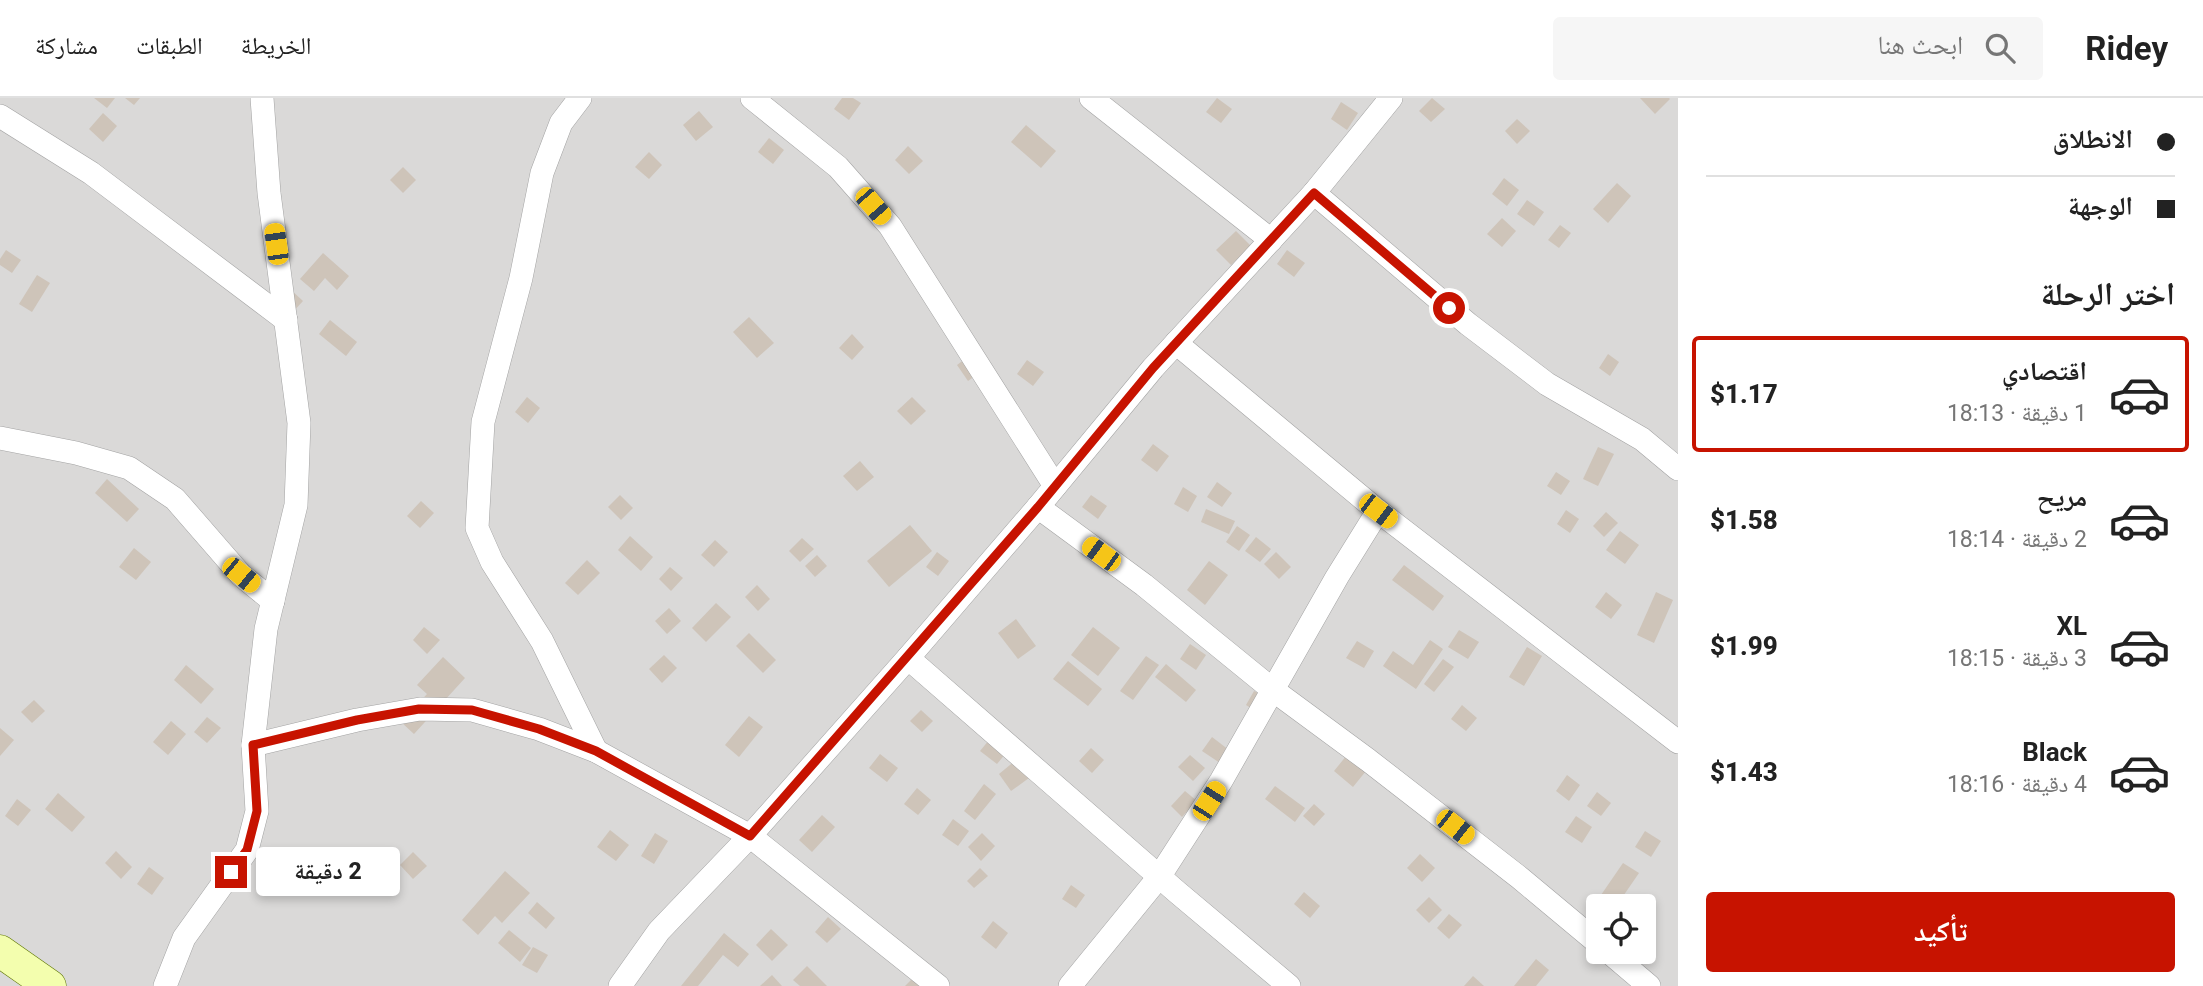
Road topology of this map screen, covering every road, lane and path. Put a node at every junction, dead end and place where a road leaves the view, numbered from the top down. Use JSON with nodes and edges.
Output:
{"nodes":[{"id":1,"x":262,"y":98,"type":"edge"},
{"id":2,"x":580,"y":98,"type":"edge"},
{"id":3,"x":752,"y":98,"type":"edge"},
{"id":4,"x":1091,"y":98,"type":"edge"},
{"id":5,"x":1391,"y":98,"type":"edge"},
{"id":6,"x":0,"y":116,"type":"edge"},
{"id":7,"x":1314,"y":193,"type":"junction"},
{"id":8,"x":1270,"y":240,"type":"junction"},
{"id":9,"x":286,"y":320,"type":"junction"},
{"id":10,"x":1175,"y":343,"type":"junction"},
{"id":11,"x":0,"y":438,"type":"edge"},
{"id":12,"x":1678,"y":469,"type":"edge"},
{"id":13,"x":1055,"y":486,"type":"junction"},
{"id":14,"x":1038,"y":507,"type":"junction"},
{"id":15,"x":1378,"y":511,"type":"junction"},
{"id":16,"x":273,"y":601,"type":"junction"},
{"id":17,"x":908,"y":658,"type":"junction"},
{"id":18,"x":1273,"y":690,"type":"junction"},
{"id":19,"x":1678,"y":742,"type":"edge"},
{"id":20,"x":253,"y":745,"type":"junction"},
{"id":21,"x":596,"y":751,"type":"junction"},
{"id":22,"x":750,"y":836,"type":"junction"},
{"id":23,"x":1159,"y":877,"type":"junction"},
{"id":24,"x":1586,"y":933,"type":"edge"},
{"id":25,"x":0,"y":951,"type":"edge"},
{"id":26,"x":1623,"y":964,"type":"edge"},
{"id":27,"x":50,"y":986,"type":"edge"},
{"id":28,"x":165,"y":986,"type":"edge"},
{"id":29,"x":620,"y":986,"type":"edge"},
{"id":30,"x":939,"y":986,"type":"edge"},
{"id":31,"x":1070,"y":986,"type":"edge"},
{"id":32,"x":1289,"y":986,"type":"edge"},
{"id":33,"x":1649,"y":986,"type":"edge"}],
"edges":[{"from":1,"to":9,"type":"street"},
{"from":2,"to":21,"type":"street"},
{"from":3,"to":13,"type":"street"},
{"from":4,"to":8,"type":"street"},
{"from":5,"to":7,"type":"street"},
{"from":6,"to":9,"type":"street"},
{"from":7,"to":8,"type":"street"},
{"from":7,"to":12,"type":"street"},
{"from":8,"to":10,"type":"street"},
{"from":9,"to":16,"type":"street"},
{"from":10,"to":13,"type":"street"},
{"from":10,"to":15,"type":"street"},
{"from":11,"to":16,"type":"street"},
{"from":13,"to":14,"type":"street"},
{"from":14,"to":17,"type":"street"},
{"from":14,"to":18,"type":"street"},
{"from":15,"to":18,"type":"street"},
{"from":15,"to":19,"type":"street"},
{"from":16,"to":20,"type":"street"},
{"from":17,"to":22,"type":"street"},
{"from":17,"to":23,"type":"street"},
{"from":18,"to":23,"type":"street"},
{"from":18,"to":24,"type":"street"},
{"from":20,"to":21,"type":"street"},
{"from":20,"to":28,"type":"street"},
{"from":21,"to":22,"type":"street"},
{"from":22,"to":29,"type":"street"},
{"from":22,"to":30,"type":"street"},
{"from":23,"to":31,"type":"street"},
{"from":23,"to":32,"type":"street"},
{"from":25,"to":27,"type":"street"},
{"from":26,"to":33,"type":"street"}]}
